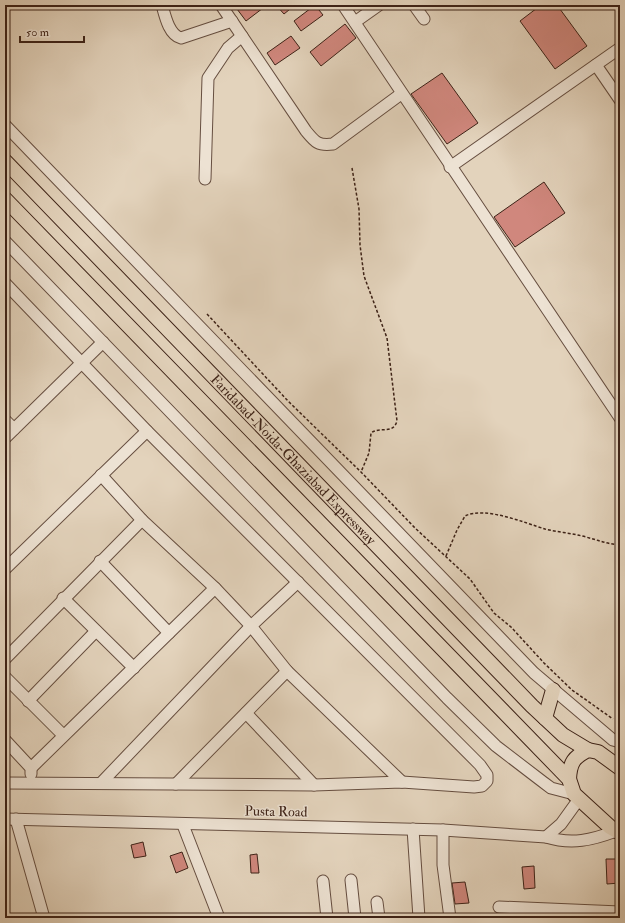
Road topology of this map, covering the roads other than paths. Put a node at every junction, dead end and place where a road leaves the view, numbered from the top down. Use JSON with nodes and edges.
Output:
{"nodes":[{"id":1,"x":162,"y":5,"type":"edge"},
{"id":2,"x":221,"y":5,"type":"edge"},
{"id":3,"x":343,"y":5,"type":"edge"},
{"id":4,"x":379,"y":5,"type":"edge"},
{"id":5,"x":414,"y":5,"type":"edge"},
{"id":6,"x":424,"y":19,"type":"dead end"},
{"id":7,"x":232,"y":21,"type":"junction"},
{"id":8,"x":355,"y":22,"type":"junction"},
{"id":9,"x":242,"y":36,"type":"junction"},
{"id":10,"x":620,"y":48,"type":"edge"},
{"id":11,"x":596,"y":65,"type":"junction"},
{"id":12,"x":401,"y":94,"type":"junction"},
{"id":13,"x":620,"y":100,"type":"edge"},
{"id":14,"x":5,"y":125,"type":"edge"},
{"id":15,"x":5,"y":161,"type":"edge"},
{"id":16,"x":450,"y":167,"type":"junction"},
{"id":17,"x":205,"y":179,"type":"dead end"},
{"id":18,"x":5,"y":199,"type":"edge"},
{"id":19,"x":5,"y":241,"type":"edge"},
{"id":20,"x":5,"y":283,"type":"edge"},
{"id":21,"x":103,"y":342,"type":"junction"},
{"id":22,"x":82,"y":362,"type":"junction"},
{"id":23,"x":620,"y":418,"type":"edge"},
{"id":24,"x":5,"y":420,"type":"edge"},
{"id":25,"x":14,"y":429,"type":"junction"},
{"id":26,"x":147,"y":431,"type":"junction"},
{"id":27,"x":5,"y":438,"type":"edge"},
{"id":28,"x":101,"y":476,"type":"junction"},
{"id":29,"x":142,"y":520,"type":"junction"},
{"id":30,"x":100,"y":561,"type":"junction"},
{"id":31,"x":5,"y":570,"type":"edge"},
{"id":32,"x":298,"y":582,"type":"junction"},
{"id":33,"x":215,"y":588,"type":"junction"},
{"id":34,"x":63,"y":598,"type":"junction"},
{"id":35,"x":251,"y":626,"type":"junction"},
{"id":36,"x":96,"y":631,"type":"junction"},
{"id":37,"x":169,"y":633,"type":"junction"},
{"id":38,"x":5,"y":659,"type":"edge"},
{"id":39,"x":134,"y":668,"type":"junction"},
{"id":40,"x":287,"y":671,"type":"junction"},
{"id":41,"x":5,"y":677,"type":"edge"},
{"id":42,"x":553,"y":690,"type":"junction"},
{"id":43,"x":28,"y":701,"type":"junction"},
{"id":44,"x":246,"y":713,"type":"junction"},
{"id":45,"x":545,"y":718,"type":"junction"},
{"id":46,"x":63,"y":735,"type":"junction"},
{"id":47,"x":5,"y":740,"type":"edge"},
{"id":48,"x":620,"y":742,"type":"edge"},
{"id":49,"x":588,"y":750,"type":"junction"},
{"id":50,"x":616,"y":762,"type":"edge"},
{"id":51,"x":31,"y":768,"type":"junction"},
{"id":52,"x":569,"y":779,"type":"junction"},
{"id":53,"x":102,"y":782,"type":"junction"},
{"id":54,"x":402,"y":782,"type":"junction"},
{"id":55,"x":543,"y":782,"type":"junction"},
{"id":56,"x":5,"y":783,"type":"edge"},
{"id":57,"x":31,"y":783,"type":"junction"},
{"id":58,"x":176,"y":784,"type":"junction"},
{"id":59,"x":314,"y":785,"type":"junction"},
{"id":60,"x":577,"y":796,"type":"junction"},
{"id":61,"x":5,"y":819,"type":"edge"},
{"id":62,"x":16,"y":820,"type":"junction"},
{"id":63,"x":183,"y":825,"type":"junction"},
{"id":64,"x":413,"y":829,"type":"junction"},
{"id":65,"x":443,"y":830,"type":"junction"},
{"id":66,"x":618,"y":832,"type":"edge"},
{"id":67,"x":546,"y":837,"type":"junction"},
{"id":68,"x":351,"y":880,"type":"dead end"},
{"id":69,"x":323,"y":881,"type":"dead end"},
{"id":70,"x":377,"y":902,"type":"dead end"},
{"id":71,"x":499,"y":907,"type":"dead end"},
{"id":72,"x":620,"y":912,"type":"edge"},
{"id":73,"x":533,"y":913,"type":"edge"},
{"id":74,"x":572,"y":914,"type":"edge"},
{"id":75,"x":44,"y":918,"type":"edge"},
{"id":76,"x":219,"y":918,"type":"edge"},
{"id":77,"x":327,"y":918,"type":"edge"},
{"id":78,"x":355,"y":918,"type":"edge"},
{"id":79,"x":379,"y":918,"type":"edge"},
{"id":80,"x":419,"y":918,"type":"edge"},
{"id":81,"x":450,"y":918,"type":"edge"}],
"edges":[{"from":1,"to":7,"type":"street"},
{"from":2,"to":7,"type":"street"},
{"from":3,"to":8,"type":"street"},
{"from":4,"to":8,"type":"street"},
{"from":5,"to":6,"type":"street"},
{"from":7,"to":9,"type":"street"},
{"from":8,"to":12,"type":"street"},
{"from":9,"to":12,"type":"street"},
{"from":9,"to":17,"type":"street"},
{"from":10,"to":11,"type":"street"},
{"from":11,"to":13,"type":"street"},
{"from":11,"to":16,"type":"street"},
{"from":12,"to":16,"type":"street"},
{"from":14,"to":42,"type":"street"},
{"from":15,"to":45,"type":"main road","name":"Faridabad-Noida-Ghaziabad Expressway"},
{"from":16,"to":23,"type":"street"},
{"from":18,"to":52,"type":"main road","name":"Faridabad-Noida-Ghaziabad Expressway"},
{"from":19,"to":21,"type":"street"},
{"from":20,"to":22,"type":"street"},
{"from":21,"to":22,"type":"street"},
{"from":21,"to":55,"type":"street"},
{"from":22,"to":25,"type":"street"},
{"from":22,"to":26,"type":"street"},
{"from":24,"to":25,"type":"street"},
{"from":25,"to":27,"type":"street"},
{"from":26,"to":28,"type":"street"},
{"from":26,"to":32,"type":"street"},
{"from":28,"to":29,"type":"street"},
{"from":28,"to":31,"type":"street"},
{"from":29,"to":30,"type":"street"},
{"from":29,"to":33,"type":"street"},
{"from":30,"to":34,"type":"street"},
{"from":30,"to":37,"type":"street"},
{"from":32,"to":35,"type":"street"},
{"from":32,"to":54,"type":"street"},
{"from":33,"to":35,"type":"street"},
{"from":33,"to":37,"type":"street"},
{"from":34,"to":36,"type":"street"},
{"from":34,"to":38,"type":"street"},
{"from":35,"to":40,"type":"street"},
{"from":35,"to":53,"type":"street"},
{"from":36,"to":39,"type":"street"},
{"from":36,"to":43,"type":"street"},
{"from":37,"to":39,"type":"street"},
{"from":39,"to":46,"type":"street"},
{"from":40,"to":44,"type":"street"},
{"from":40,"to":54,"type":"street"},
{"from":41,"to":43,"type":"street"},
{"from":42,"to":45,"type":"main road"},
{"from":42,"to":48,"type":"street"},
{"from":43,"to":46,"type":"street"},
{"from":44,"to":58,"type":"street"},
{"from":44,"to":59,"type":"street"},
{"from":45,"to":49,"type":"main road","name":"Faridabad-Noida-Ghaziabad Expressway"},
{"from":46,"to":51,"type":"street"},
{"from":47,"to":51,"type":"street"},
{"from":49,"to":50,"type":"main road","name":"Faridabad-Noida-Ghaziabad Expressway"},
{"from":49,"to":52,"type":"main road"},
{"from":51,"to":57,"type":"street"},
{"from":52,"to":55,"type":"street"},
{"from":52,"to":60,"type":"main road","name":"Faridabad-Noida-Ghaziabad Expressway"},
{"from":53,"to":57,"type":"street"},
{"from":53,"to":58,"type":"street"},
{"from":54,"to":59,"type":"street"},
{"from":55,"to":60,"type":"street"},
{"from":56,"to":57,"type":"street"},
{"from":58,"to":59,"type":"street"},
{"from":60,"to":66,"type":"main road","name":"Faridabad-Noida-Ghaziabad Expressway"},
{"from":60,"to":67,"type":"street"},
{"from":61,"to":62,"type":"street","name":"Pusta Road"},
{"from":62,"to":63,"type":"street","name":"Pusta Road"},
{"from":62,"to":75,"type":"street"},
{"from":63,"to":64,"type":"street","name":"Pusta Road"},
{"from":63,"to":76,"type":"street"},
{"from":64,"to":65,"type":"street","name":"Pusta Road"},
{"from":64,"to":80,"type":"street"},
{"from":65,"to":67,"type":"street","name":"Pusta Road"},
{"from":65,"to":81,"type":"street"},
{"from":66,"to":67,"type":"street","name":"Pusta Road"},
{"from":68,"to":78,"type":"street"},
{"from":69,"to":77,"type":"street"},
{"from":70,"to":79,"type":"street"},
{"from":71,"to":73,"type":"street"},
{"from":72,"to":74,"type":"street"},
{"from":73,"to":74,"type":"street"}]}
